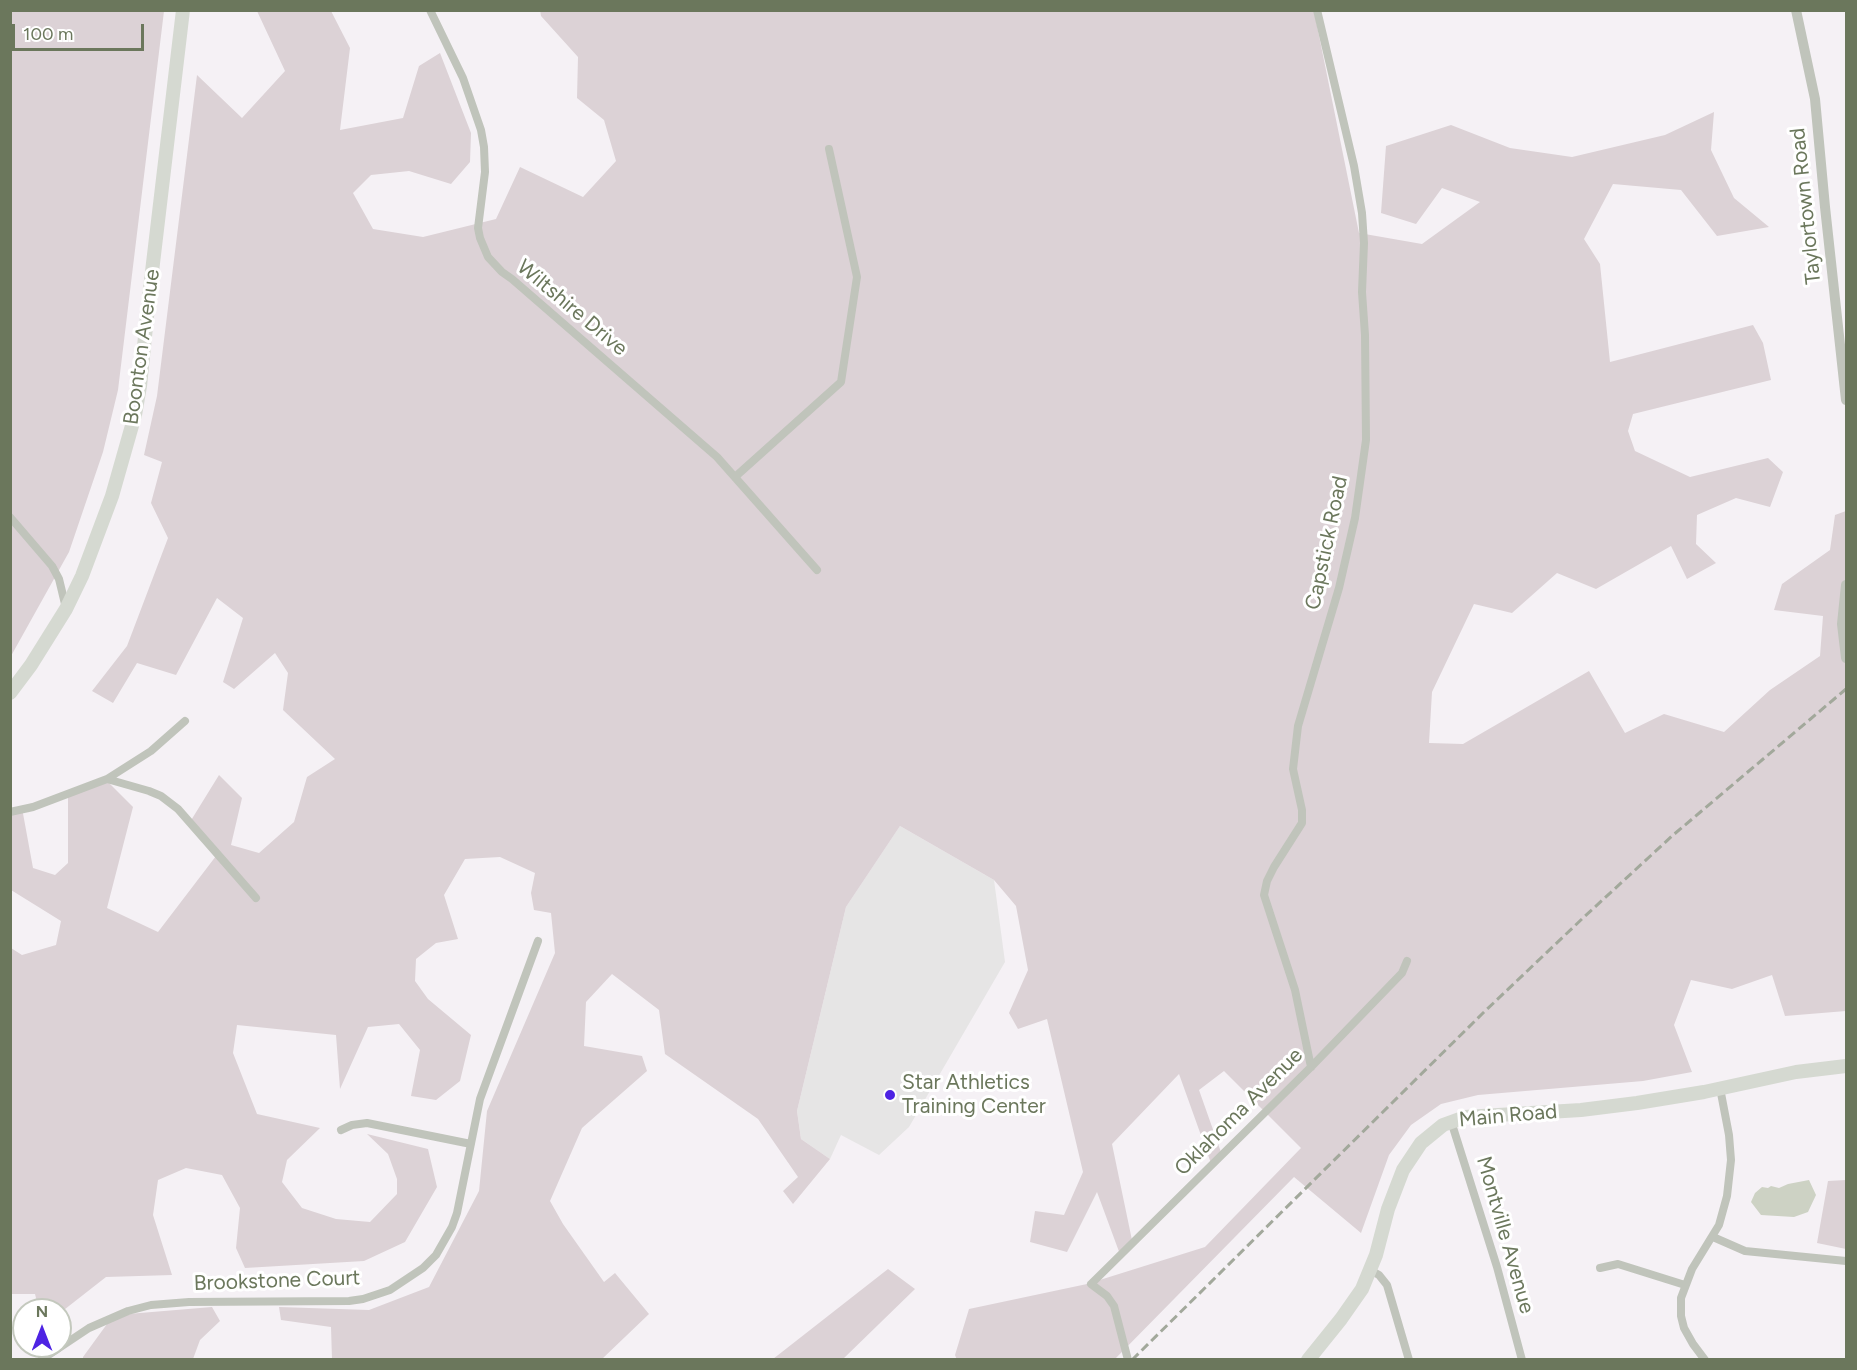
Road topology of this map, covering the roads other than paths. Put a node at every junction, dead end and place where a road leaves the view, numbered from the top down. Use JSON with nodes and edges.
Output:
{"nodes":[{"id":1,"x":183,"y":10,"type":"edge"},
{"id":2,"x":430,"y":10,"type":"edge"},
{"id":3,"x":1317,"y":10,"type":"edge"},
{"id":4,"x":1796,"y":10,"type":"edge"},
{"id":5,"x":829,"y":149,"type":"dead end"},
{"id":6,"x":1845,"y":370,"type":"edge"},
{"id":7,"x":1846,"y":400,"type":"edge"},
{"id":8,"x":735,"y":477,"type":"junction"},
{"id":9,"x":10,"y":517,"type":"edge"},
{"id":10,"x":817,"y":570,"type":"dead end"},
{"id":11,"x":1846,"y":585,"type":"edge"},
{"id":12,"x":66,"y":609,"type":"junction"},
{"id":13,"x":1846,"y":658,"type":"edge"},
{"id":14,"x":10,"y":693,"type":"edge"},
{"id":15,"x":185,"y":721,"type":"dead end"},
{"id":16,"x":108,"y":779,"type":"junction"},
{"id":17,"x":10,"y":812,"type":"edge"},
{"id":18,"x":255,"y":898,"type":"dead end"},
{"id":19,"x":538,"y":941,"type":"dead end"},
{"id":20,"x":1407,"y":961,"type":"dead end"},
{"id":21,"x":1846,"y":1066,"type":"edge"},
{"id":22,"x":1311,"y":1067,"type":"junction"},
{"id":23,"x":1720,"y":1088,"type":"junction"},
{"id":24,"x":1451,"y":1120,"type":"junction"},
{"id":25,"x":341,"y":1130,"type":"dead end"},
{"id":26,"x":471,"y":1144,"type":"junction"},
{"id":27,"x":1713,"y":1237,"type":"junction"},
{"id":28,"x":1846,"y":1261,"type":"edge"},
{"id":29,"x":1600,"y":1268,"type":"dead end"},
{"id":30,"x":1370,"y":1270,"type":"junction"},
{"id":31,"x":1685,"y":1285,"type":"junction"},
{"id":32,"x":40,"y":1359,"type":"edge"},
{"id":33,"x":1128,"y":1359,"type":"edge"},
{"id":34,"x":1308,"y":1359,"type":"edge"},
{"id":35,"x":1409,"y":1359,"type":"edge"},
{"id":36,"x":1522,"y":1359,"type":"edge"},
{"id":37,"x":1705,"y":1359,"type":"edge"}],
"edges":[{"from":1,"to":12,"type":"main road","name":"Boonton Avenue"},
{"from":2,"to":8,"type":"street","name":"Wiltshire Drive"},
{"from":3,"to":22,"type":"street","name":"Capstick Road"},
{"from":4,"to":6,"type":"street","name":"Taylortown Road"},
{"from":5,"to":8,"type":"street"},
{"from":6,"to":7,"type":"street","name":"Taylortown Road"},
{"from":8,"to":10,"type":"street","name":"Wiltshire Drive"},
{"from":9,"to":12,"type":"street"},
{"from":11,"to":13,"type":"street"},
{"from":12,"to":14,"type":"main road","name":"Boonton Avenue"},
{"from":15,"to":16,"type":"street"},
{"from":16,"to":17,"type":"street"},
{"from":16,"to":18,"type":"street"},
{"from":19,"to":26,"type":"street","name":"Brookstone Court"},
{"from":20,"to":22,"type":"street","name":"Oklahoma Avenue"},
{"from":21,"to":23,"type":"main road","name":"Main Road"},
{"from":22,"to":33,"type":"street","name":"Oklahoma Avenue"},
{"from":23,"to":24,"type":"main road","name":"Main Road"},
{"from":23,"to":27,"type":"street"},
{"from":24,"to":30,"type":"main road","name":"Main Road"},
{"from":24,"to":36,"type":"street","name":"Montville Avenue"},
{"from":25,"to":26,"type":"street"},
{"from":26,"to":32,"type":"street","name":"Brookstone Court"},
{"from":27,"to":28,"type":"street"},
{"from":27,"to":31,"type":"street"},
{"from":29,"to":31,"type":"street"},
{"from":30,"to":34,"type":"main road","name":"Main Road"},
{"from":30,"to":35,"type":"street"},
{"from":31,"to":37,"type":"street"}]}
